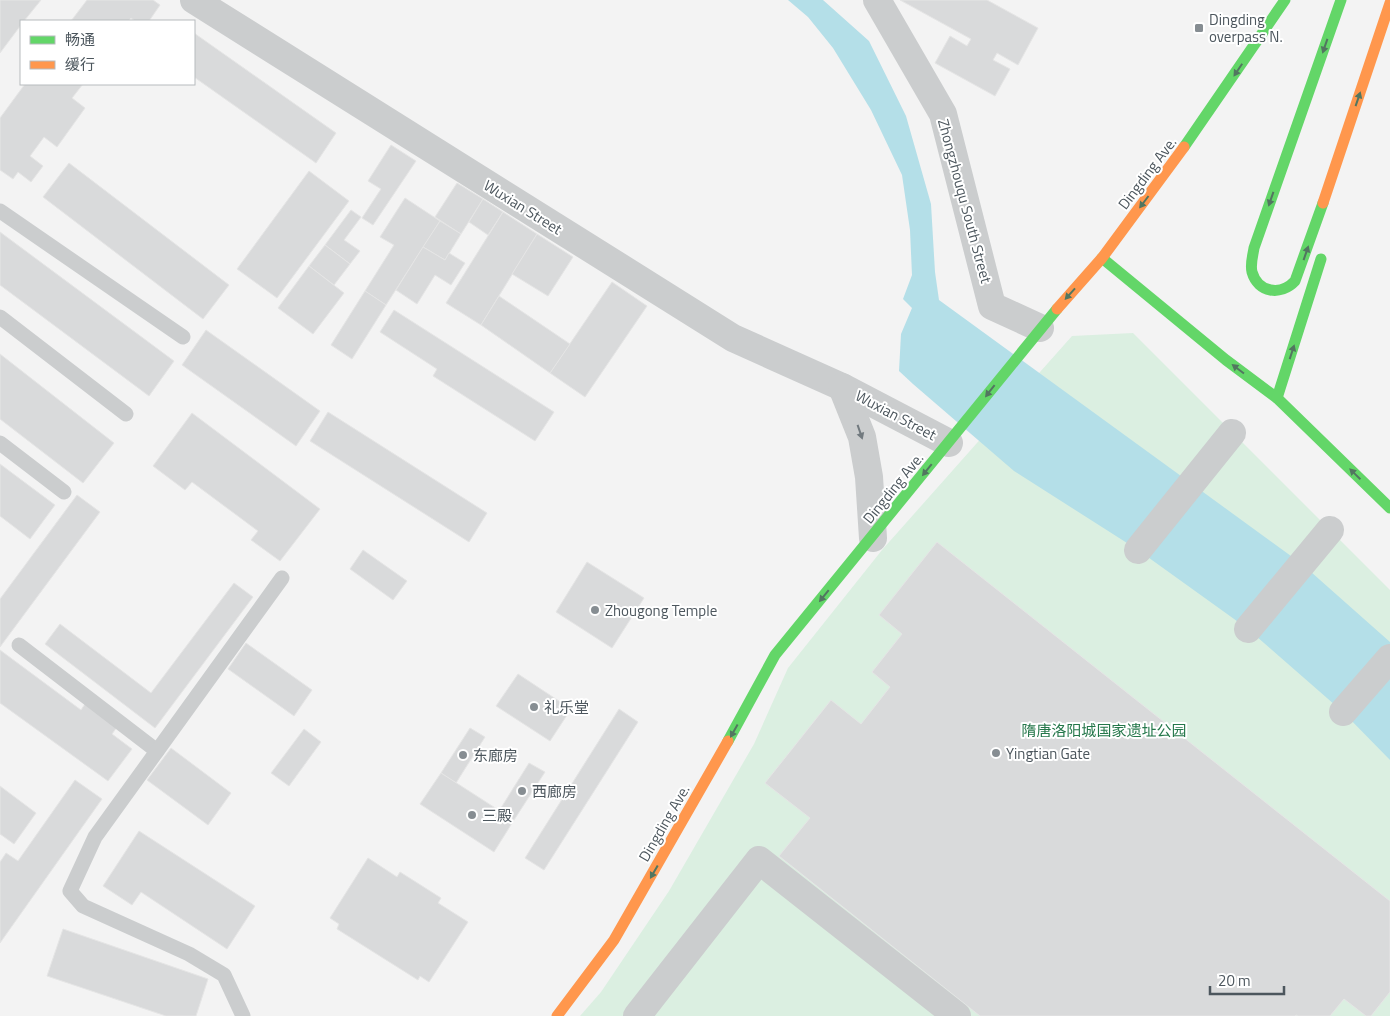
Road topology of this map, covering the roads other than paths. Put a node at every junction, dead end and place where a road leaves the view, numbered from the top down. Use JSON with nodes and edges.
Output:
{"nodes":[{"id":1,"x":877,"y":0,"type":"edge"},
{"id":2,"x":1285,"y":0,"type":"edge"},
{"id":3,"x":1341,"y":0,"type":"edge"},
{"id":4,"x":1390,"y":3,"type":"edge"},
{"id":5,"x":203,"y":6,"type":"edge"},
{"id":6,"x":0,"y":211,"type":"edge"},
{"id":7,"x":1325,"y":246,"type":"dead end"},
{"id":8,"x":1102,"y":258,"type":"junction"},
{"id":9,"x":0,"y":317,"type":"edge"},
{"id":10,"x":1040,"y":328,"type":"junction"},
{"id":11,"x":183,"y":337,"type":"dead end"},
{"id":12,"x":842,"y":387,"type":"junction"},
{"id":13,"x":1277,"y":398,"type":"junction"},
{"id":14,"x":126,"y":414,"type":"dead end"},
{"id":15,"x":1232,"y":433,"type":"dead end"},
{"id":16,"x":953,"y":438,"type":"junction"},
{"id":17,"x":0,"y":443,"type":"edge"},
{"id":18,"x":64,"y":492,"type":"dead end"},
{"id":19,"x":1390,"y":508,"type":"edge"},
{"id":20,"x":1330,"y":530,"type":"dead end"},
{"id":21,"x":873,"y":538,"type":"junction"},
{"id":22,"x":1138,"y":550,"type":"dead end"},
{"id":23,"x":282,"y":578,"type":"dead end"},
{"id":24,"x":1248,"y":629,"type":"dead end"},
{"id":25,"x":18,"y":645,"type":"dead end"},
{"id":26,"x":1390,"y":658,"type":"edge"},
{"id":27,"x":1343,"y":712,"type":"dead end"},
{"id":28,"x":157,"y":751,"type":"junction"},
{"id":29,"x":243,"y":1016,"type":"edge"},
{"id":30,"x":557,"y":1016,"type":"edge"},
{"id":31,"x":637,"y":1016,"type":"edge"},
{"id":32,"x":957,"y":1016,"type":"edge"}],
"edges":[{"from":1,"to":10,"type":"street","name":"Zhongzhouqu South Street"},
{"from":2,"to":8,"type":"main road","name":"Dingding Ave.","one_way":true},
{"from":3,"to":4,"type":"main road","one_way":true},
{"from":5,"to":12,"type":"street","name":"Wuxian Street"},
{"from":6,"to":11,"type":"lane"},
{"from":13,"to":7,"type":"main road","one_way":true},
{"from":8,"to":10,"type":"main road","name":"Dingding Ave.","one_way":true},
{"from":13,"to":8,"type":"main road","one_way":true},
{"from":9,"to":14,"type":"lane"},
{"from":10,"to":16,"type":"main road","name":"Dingding Ave.","one_way":true},
{"from":12,"to":16,"type":"street","name":"Wuxian Street"},
{"from":12,"to":21,"type":"street","name":"Wuxian Street","one_way":true},
{"from":19,"to":13,"type":"main road","one_way":true},
{"from":15,"to":22,"type":"street"},
{"from":16,"to":21,"type":"main road","name":"Dingding Ave.","one_way":true},
{"from":17,"to":18,"type":"lane"},
{"from":20,"to":24,"type":"street"},
{"from":21,"to":30,"type":"main road","name":"Dingding Ave.","one_way":true},
{"from":23,"to":28,"type":"lane"},
{"from":25,"to":28,"type":"lane"},
{"from":26,"to":27,"type":"street"},
{"from":28,"to":29,"type":"lane"},
{"from":31,"to":32,"type":"street"}]}
